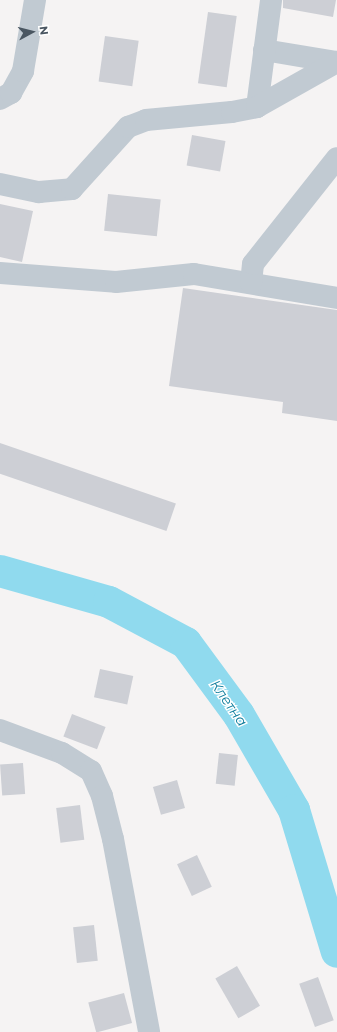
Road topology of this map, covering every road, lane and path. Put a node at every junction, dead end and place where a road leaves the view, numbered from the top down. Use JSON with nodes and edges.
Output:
{"nodes":[{"id":1,"x":34,"y":0,"type":"edge"},
{"id":2,"x":271,"y":0,"type":"edge"},
{"id":3,"x":264,"y":50,"type":"junction"},
{"id":4,"x":336,"y":62,"type":"edge"},
{"id":5,"x":0,"y":99,"type":"edge"},
{"id":6,"x":257,"y":107,"type":"junction"},
{"id":7,"x":337,"y":158,"type":"edge"},
{"id":8,"x":0,"y":184,"type":"edge"},
{"id":9,"x":0,"y":272,"type":"edge"},
{"id":10,"x":251,"y":284,"type":"junction"},
{"id":11,"x":337,"y":298,"type":"edge"},
{"id":12,"x":0,"y":730,"type":"edge"},
{"id":13,"x":149,"y":1032,"type":"edge"}],
"edges":[{"from":1,"to":5,"type":"street"},
{"from":2,"to":3,"type":"street"},
{"from":3,"to":4,"type":"street"},
{"from":3,"to":6,"type":"street"},
{"from":4,"to":6,"type":"street"},
{"from":6,"to":8,"type":"street"},
{"from":7,"to":10,"type":"street"},
{"from":9,"to":10,"type":"street"},
{"from":10,"to":11,"type":"street"},
{"from":12,"to":13,"type":"street"}]}
